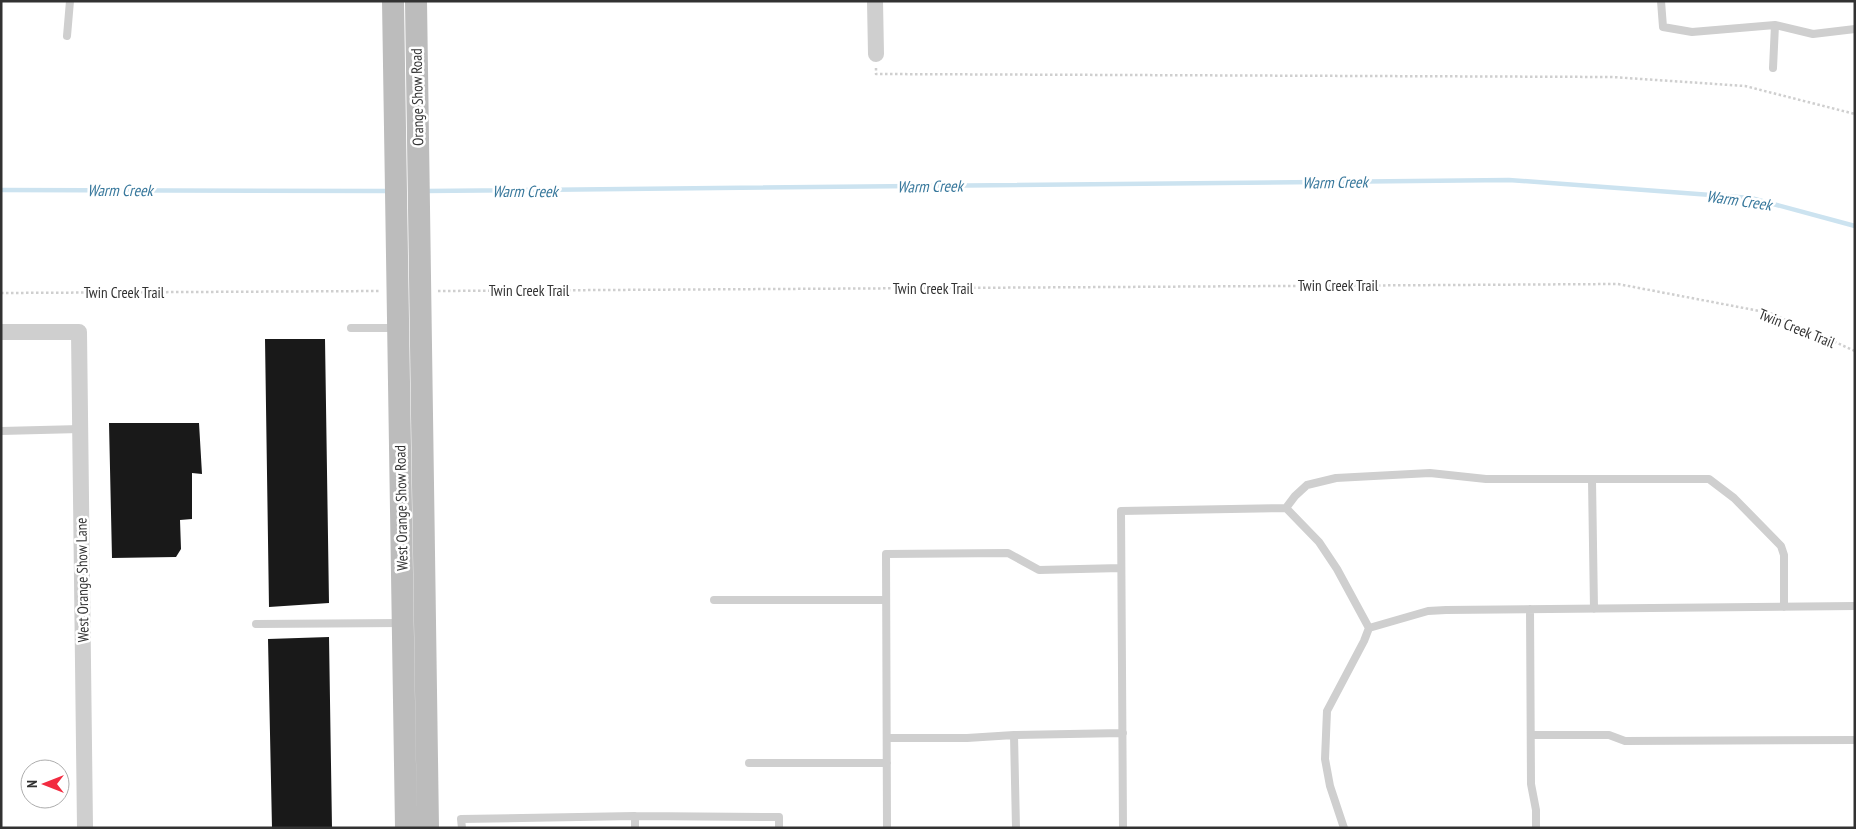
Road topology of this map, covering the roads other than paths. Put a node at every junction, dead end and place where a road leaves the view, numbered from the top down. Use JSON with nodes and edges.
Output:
{"nodes":[{"id":1,"x":70,"y":1,"type":"edge"},
{"id":2,"x":393,"y":1,"type":"edge"},
{"id":3,"x":416,"y":1,"type":"edge"},
{"id":4,"x":874,"y":1,"type":"edge"},
{"id":5,"x":1661,"y":1,"type":"edge"},
{"id":6,"x":1776,"y":25,"type":"junction"},
{"id":7,"x":1855,"y":30,"type":"edge"},
{"id":8,"x":67,"y":36,"type":"dead end"},
{"id":9,"x":876,"y":54,"type":"road end"},
{"id":10,"x":1773,"y":68,"type":"dead end"},
{"id":11,"x":395,"y":189,"type":"joint"},
{"id":12,"x":418,"y":193,"type":"joint"},
{"id":13,"x":399,"y":323,"type":"junction"},
{"id":14,"x":351,"y":328,"type":"dead end"},
{"id":15,"x":1,"y":332,"type":"edge"},
{"id":16,"x":80,"y":429,"type":"junction"},
{"id":17,"x":1,"y":431,"type":"edge"},
{"id":18,"x":1592,"y":480,"type":"junction"},
{"id":19,"x":1286,"y":508,"type":"junction"},
{"id":20,"x":1121,"y":568,"type":"junction"},
{"id":21,"x":714,"y":600,"type":"dead end"},
{"id":22,"x":886,"y":600,"type":"junction"},
{"id":23,"x":1855,"y":606,"type":"edge"},
{"id":24,"x":1784,"y":607,"type":"junction"},
{"id":25,"x":1594,"y":608,"type":"junction"},
{"id":26,"x":1530,"y":609,"type":"junction"},
{"id":27,"x":414,"y":623,"type":"junction"},
{"id":28,"x":256,"y":624,"type":"dead end"},
{"id":29,"x":1369,"y":628,"type":"junction"},
{"id":30,"x":1122,"y":733,"type":"junction"},
{"id":31,"x":1014,"y":735,"type":"junction"},
{"id":32,"x":1531,"y":735,"type":"junction"},
{"id":33,"x":887,"y":738,"type":"junction"},
{"id":34,"x":1855,"y":740,"type":"edge"},
{"id":35,"x":749,"y":763,"type":"dead end"},
{"id":36,"x":887,"y":763,"type":"junction"},
{"id":37,"x":635,"y":816,"type":"junction"},
{"id":38,"x":85,"y":828,"type":"edge"},
{"id":39,"x":406,"y":828,"type":"edge"},
{"id":40,"x":428,"y":828,"type":"edge"},
{"id":41,"x":462,"y":828,"type":"edge"},
{"id":42,"x":635,"y":828,"type":"edge"},
{"id":43,"x":779,"y":828,"type":"edge"},
{"id":44,"x":887,"y":828,"type":"edge"},
{"id":45,"x":1016,"y":828,"type":"edge"},
{"id":46,"x":1123,"y":828,"type":"edge"},
{"id":47,"x":1344,"y":828,"type":"edge"},
{"id":48,"x":1536,"y":828,"type":"edge"}],
"edges":[{"from":1,"to":8,"type":"lane"},
{"from":2,"to":11,"type":"main road","name":"Orange Show Road"},
{"from":3,"to":12,"type":"main road","name":"Orange Show Road"},
{"from":4,"to":9,"type":"street"},
{"from":5,"to":6,"type":"lane"},
{"from":6,"to":7,"type":"lane"},
{"from":6,"to":10,"type":"lane"},
{"from":11,"to":13,"type":"main road","name":"West Orange Show Road"},
{"from":12,"to":27,"type":"main road","name":"West Orange Show Road"},
{"from":13,"to":14,"type":"lane"},
{"from":13,"to":27,"type":"main road","name":"West Orange Show Road"},
{"from":15,"to":16,"type":"street","name":"West Orange Show Lane"},
{"from":16,"to":17,"type":"lane"},
{"from":16,"to":38,"type":"street","name":"West Orange Show Lane"},
{"from":18,"to":19,"type":"lane"},
{"from":18,"to":24,"type":"lane"},
{"from":18,"to":25,"type":"lane"},
{"from":19,"to":20,"type":"lane"},
{"from":19,"to":29,"type":"lane"},
{"from":20,"to":22,"type":"lane"},
{"from":20,"to":30,"type":"lane"},
{"from":21,"to":22,"type":"lane"},
{"from":22,"to":33,"type":"lane"},
{"from":23,"to":24,"type":"lane"},
{"from":24,"to":25,"type":"lane"},
{"from":25,"to":26,"type":"lane"},
{"from":26,"to":29,"type":"lane"},
{"from":26,"to":32,"type":"lane"},
{"from":27,"to":28,"type":"lane"},
{"from":27,"to":39,"type":"main road","name":"West Orange Show Road"},
{"from":27,"to":40,"type":"main road","name":"West Orange Show Road"},
{"from":29,"to":47,"type":"lane"},
{"from":30,"to":31,"type":"lane"},
{"from":30,"to":46,"type":"lane"},
{"from":31,"to":33,"type":"lane"},
{"from":31,"to":45,"type":"lane"},
{"from":32,"to":34,"type":"lane"},
{"from":32,"to":48,"type":"lane"},
{"from":33,"to":36,"type":"lane"},
{"from":35,"to":36,"type":"lane"},
{"from":36,"to":44,"type":"lane"},
{"from":37,"to":41,"type":"lane"},
{"from":37,"to":42,"type":"lane"},
{"from":37,"to":43,"type":"lane"}]}
